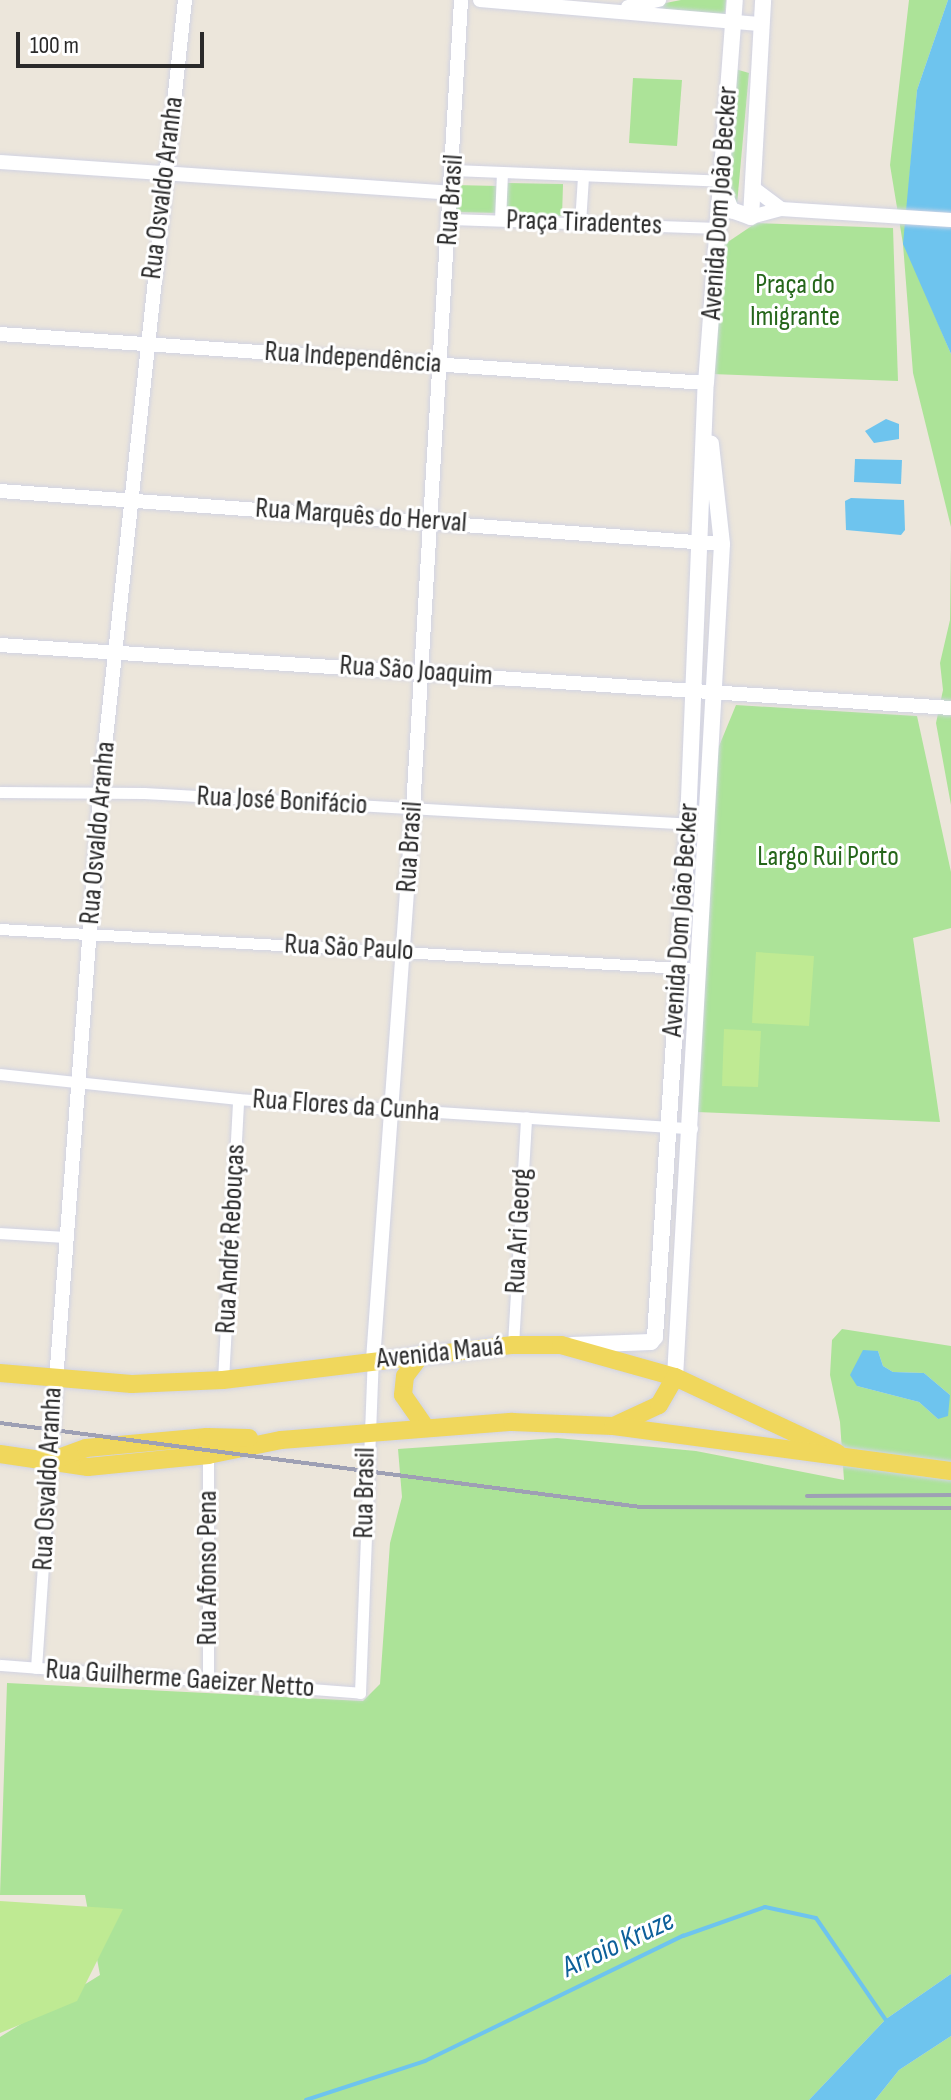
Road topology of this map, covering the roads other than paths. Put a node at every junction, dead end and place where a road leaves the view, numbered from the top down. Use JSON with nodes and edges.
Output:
{"nodes":[{"id":1,"x":185,"y":0,"type":"edge"},
{"id":2,"x":461,"y":0,"type":"edge"},
{"id":3,"x":480,"y":0,"type":"edge"},
{"id":4,"x":659,"y":0,"type":"edge"},
{"id":5,"x":735,"y":0,"type":"edge"},
{"id":6,"x":763,"y":0,"type":"edge"},
{"id":7,"x":615,"y":8,"type":"junction"},
{"id":8,"x":733,"y":18,"type":"junction"},
{"id":9,"x":762,"y":24,"type":"junction"},
{"id":10,"x":760,"y":49,"type":"junction"},
{"id":11,"x":731,"y":53,"type":"junction"},
{"id":12,"x":0,"y":162,"type":"edge"},
{"id":13,"x":453,"y":170,"type":"junction"},
{"id":14,"x":502,"y":173,"type":"junction"},
{"id":15,"x":583,"y":176,"type":"junction"},
{"id":16,"x":165,"y":177,"type":"junction"},
{"id":17,"x":722,"y":181,"type":"junction"},
{"id":18,"x":752,"y":187,"type":"junction"},
{"id":19,"x":451,"y":193,"type":"junction"},
{"id":20,"x":781,"y":209,"type":"junction"},
{"id":21,"x":751,"y":217,"type":"junction"},
{"id":22,"x":450,"y":219,"type":"junction"},
{"id":23,"x":500,"y":220,"type":"junction"},
{"id":24,"x":951,"y":220,"type":"edge"},
{"id":25,"x":580,"y":223,"type":"junction"},
{"id":26,"x":719,"y":228,"type":"junction"},
{"id":27,"x":0,"y":334,"type":"edge"},
{"id":28,"x":145,"y":343,"type":"junction"},
{"id":29,"x":441,"y":364,"type":"junction"},
{"id":30,"x":706,"y":383,"type":"junction"},
{"id":31,"x":705,"y":406,"type":"junction"},
{"id":32,"x":0,"y":491,"type":"edge"},
{"id":33,"x":129,"y":498,"type":"junction"},
{"id":34,"x":431,"y":521,"type":"junction"},
{"id":35,"x":700,"y":542,"type":"junction"},
{"id":36,"x":722,"y":544,"type":"junction"},
{"id":37,"x":0,"y":645,"type":"edge"},
{"id":38,"x":114,"y":653,"type":"junction"},
{"id":39,"x":421,"y":670,"type":"junction"},
{"id":40,"x":693,"y":693,"type":"junction"},
{"id":41,"x":713,"y":694,"type":"junction"},
{"id":42,"x":951,"y":708,"type":"edge"},
{"id":43,"x":0,"y":792,"type":"edge"},
{"id":44,"x":100,"y":794,"type":"junction"},
{"id":45,"x":413,"y":809,"type":"junction"},
{"id":46,"x":688,"y":823,"type":"junction"},
{"id":47,"x":708,"y":825,"type":"junction"},
{"id":48,"x":0,"y":929,"type":"edge"},
{"id":49,"x":89,"y":935,"type":"junction"},
{"id":50,"x":402,"y":951,"type":"junction"},
{"id":51,"x":679,"y":968,"type":"junction"},
{"id":52,"x":699,"y":969,"type":"junction"},
{"id":53,"x":0,"y":1074,"type":"edge"},
{"id":54,"x":77,"y":1081,"type":"junction"},
{"id":55,"x":238,"y":1099,"type":"junction"},
{"id":56,"x":391,"y":1109,"type":"junction"},
{"id":57,"x":526,"y":1117,"type":"junction"},
{"id":58,"x":668,"y":1125,"type":"junction"},
{"id":59,"x":692,"y":1128,"type":"junction"},
{"id":60,"x":0,"y":1233,"type":"edge"},
{"id":61,"x":64,"y":1237,"type":"junction"},
{"id":62,"x":513,"y":1345,"type":"junction"},
{"id":63,"x":561,"y":1345,"type":"junction"},
{"id":64,"x":421,"y":1355,"type":"junction"},
{"id":65,"x":373,"y":1360,"type":"junction"},
{"id":66,"x":0,"y":1373,"type":"edge"},
{"id":67,"x":675,"y":1377,"type":"junction"},
{"id":68,"x":54,"y":1380,"type":"junction"},
{"id":69,"x":223,"y":1380,"type":"junction"},
{"id":70,"x":613,"y":1426,"type":"junction"},
{"id":71,"x":426,"y":1428,"type":"junction"},
{"id":72,"x":367,"y":1432,"type":"junction"},
{"id":73,"x":281,"y":1440,"type":"junction"},
{"id":74,"x":0,"y":1454,"type":"edge"},
{"id":75,"x":208,"y":1455,"type":"junction"},
{"id":76,"x":50,"y":1461,"type":"junction"},
{"id":77,"x":858,"y":1462,"type":"junction"},
{"id":78,"x":951,"y":1471,"type":"edge"},
{"id":79,"x":0,"y":1665,"type":"edge"},
{"id":80,"x":36,"y":1668,"type":"junction"},
{"id":81,"x":208,"y":1682,"type":"junction"},
{"id":82,"x":360,"y":1693,"type":"joint"}],
"edges":[{"from":1,"to":16,"type":"street","name":"Rua Osvaldo Aranha"},
{"from":2,"to":13,"type":"street","name":"Rua Brasil"},
{"from":3,"to":7,"type":"street"},
{"from":4,"to":7,"type":"street"},
{"from":5,"to":8,"type":"main road","name":"Avenida Dom João Becker"},
{"from":6,"to":9,"type":"main road","name":"Avenida Dom João Becker"},
{"from":7,"to":8,"type":"street"},
{"from":8,"to":9,"type":"street"},
{"from":8,"to":11,"type":"main road","name":"Avenida Dom João Becker"},
{"from":9,"to":10,"type":"main road","name":"Avenida Dom João Becker"},
{"from":10,"to":11,"type":"main road"},
{"from":10,"to":18,"type":"main road","name":"Avenida Dom João Becker"},
{"from":11,"to":17,"type":"main road","name":"Avenida Dom João Becker"},
{"from":12,"to":16,"type":"street"},
{"from":13,"to":14,"type":"street","name":"Praça Tiradentes"},
{"from":13,"to":19,"type":"street","name":"Rua Brasil"},
{"from":14,"to":15,"type":"street","name":"Praça Tiradentes"},
{"from":14,"to":23,"type":"street"},
{"from":15,"to":17,"type":"street","name":"Praça Tiradentes"},
{"from":15,"to":25,"type":"street"},
{"from":16,"to":19,"type":"street"},
{"from":16,"to":28,"type":"street","name":"Rua Osvaldo Aranha"},
{"from":17,"to":21,"type":"main road"},
{"from":17,"to":26,"type":"main road","name":"Avenida Dom João Becker"},
{"from":18,"to":20,"type":"street"},
{"from":18,"to":21,"type":"main road","name":"Avenida Dom João Becker"},
{"from":19,"to":22,"type":"street","name":"Rua Brasil"},
{"from":20,"to":21,"type":"street"},
{"from":20,"to":24,"type":"street"},
{"from":21,"to":26,"type":"main road"},
{"from":22,"to":23,"type":"street","name":"Praça Tiradentes"},
{"from":22,"to":29,"type":"street","name":"Rua Brasil"},
{"from":23,"to":25,"type":"street","name":"Praça Tiradentes"},
{"from":25,"to":26,"type":"street","name":"Praça Tiradentes"},
{"from":26,"to":30,"type":"main road","name":"Avenida Dom João Becker"},
{"from":27,"to":28,"type":"street","name":"Rua Independência"},
{"from":28,"to":29,"type":"street","name":"Rua Independência"},
{"from":28,"to":33,"type":"street","name":"Rua Osvaldo Aranha"},
{"from":29,"to":30,"type":"street","name":"Rua Independência"},
{"from":29,"to":34,"type":"street","name":"Rua Brasil"},
{"from":30,"to":31,"type":"main road","name":"Avenida Dom João Becker"},
{"from":31,"to":35,"type":"main road","name":"Avenida Dom João Becker"},
{"from":31,"to":36,"type":"main road","name":"Avenida Dom João Becker"},
{"from":32,"to":33,"type":"street","name":"Rua Marquês do Herval"},
{"from":33,"to":34,"type":"street","name":"Rua Marquês do Herval"},
{"from":33,"to":38,"type":"street","name":"Rua Osvaldo Aranha"},
{"from":34,"to":35,"type":"street","name":"Rua Marquês do Herval"},
{"from":34,"to":39,"type":"street","name":"Rua Brasil"},
{"from":35,"to":36,"type":"street","name":"Rua Marquês do Herval"},
{"from":35,"to":40,"type":"main road","name":"Avenida Dom João Becker"},
{"from":36,"to":41,"type":"main road","name":"Avenida Dom João Becker"},
{"from":37,"to":38,"type":"street","name":"Rua São Joaquim"},
{"from":38,"to":39,"type":"street","name":"Rua São Joaquim"},
{"from":38,"to":44,"type":"street","name":"Rua Osvaldo Aranha"},
{"from":39,"to":40,"type":"street","name":"Rua São Joaquim"},
{"from":39,"to":45,"type":"street","name":"Rua Brasil"},
{"from":40,"to":41,"type":"street","name":"Rua São Joaquim"},
{"from":40,"to":46,"type":"main road","name":"Avenida Dom João Becker"},
{"from":41,"to":42,"type":"street","name":"Rua São Joaquim"},
{"from":41,"to":47,"type":"main road","name":"Avenida Dom João Becker"},
{"from":43,"to":44,"type":"street","name":"Rua José Bonifácio"},
{"from":44,"to":45,"type":"street","name":"Rua José Bonifácio"},
{"from":44,"to":49,"type":"street","name":"Rua Osvaldo Aranha"},
{"from":45,"to":46,"type":"street","name":"Rua José Bonifácio"},
{"from":45,"to":50,"type":"street","name":"Rua Brasil"},
{"from":46,"to":47,"type":"street","name":"Rua José Bonifácio"},
{"from":46,"to":51,"type":"main road","name":"Avenida Dom João Becker"},
{"from":47,"to":52,"type":"main road","name":"Avenida Dom João Becker"},
{"from":48,"to":49,"type":"street","name":"Rua São Paulo"},
{"from":49,"to":50,"type":"street","name":"Rua São Paulo"},
{"from":49,"to":54,"type":"street","name":"Rua Osvaldo Aranha"},
{"from":50,"to":51,"type":"street","name":"Rua São Paulo"},
{"from":50,"to":56,"type":"street","name":"Rua Brasil"},
{"from":51,"to":52,"type":"street","name":"Rua São Paulo"},
{"from":51,"to":58,"type":"main road","name":"Avenida Dom João Becker"},
{"from":52,"to":59,"type":"main road","name":"Avenida Dom João Becker"},
{"from":53,"to":54,"type":"street","name":"Rua Flores da Cunha"},
{"from":54,"to":55,"type":"street","name":"Rua Flores da Cunha"},
{"from":54,"to":61,"type":"street","name":"Rua Osvaldo Aranha"},
{"from":55,"to":56,"type":"street","name":"Rua Flores da Cunha"},
{"from":55,"to":69,"type":"street","name":"Rua André Rebouças"},
{"from":56,"to":57,"type":"street","name":"Rua Flores da Cunha"},
{"from":56,"to":65,"type":"street","name":"Rua Brasil"},
{"from":57,"to":58,"type":"street","name":"Rua Flores da Cunha"},
{"from":57,"to":62,"type":"street","name":"Rua Ari Georg"},
{"from":58,"to":59,"type":"street","name":"Rua Flores da Cunha"},
{"from":58,"to":63,"type":"main road","name":"Avenida Dom João Becker"},
{"from":59,"to":67,"type":"main road","name":"Avenida Dom João Becker"},
{"from":60,"to":61,"type":"street"},
{"from":61,"to":68,"type":"street","name":"Rua Osvaldo Aranha"},
{"from":62,"to":63,"type":"main road","name":"Avenida Mauá"},
{"from":62,"to":64,"type":"main road","name":"Avenida Mauá"},
{"from":63,"to":67,"type":"main road","name":"Avenida Mauá"},
{"from":64,"to":65,"type":"main road","name":"Avenida Mauá"},
{"from":64,"to":71,"type":"main road"},
{"from":65,"to":69,"type":"main road","name":"Avenida Mauá"},
{"from":65,"to":72,"type":"street","name":"Rua Brasil"},
{"from":66,"to":68,"type":"main road","name":"Avenida Mauá"},
{"from":67,"to":70,"type":"main road"},
{"from":67,"to":77,"type":"main road","name":"Avenida Mauá"},
{"from":68,"to":69,"type":"main road","name":"Avenida Mauá"},
{"from":68,"to":76,"type":"street","name":"Rua Osvaldo Aranha"},
{"from":70,"to":71,"type":"main road","name":"Avenida Mauá"},
{"from":70,"to":77,"type":"main road","name":"Avenida Mauá"},
{"from":71,"to":72,"type":"main road","name":"Avenida Mauá"},
{"from":72,"to":73,"type":"main road","name":"Avenida Mauá"},
{"from":72,"to":82,"type":"street","name":"Rua Brasil"},
{"from":73,"to":75,"type":"main road","name":"Avenida Mauá"},
{"from":73,"to":76,"type":"main road","name":"Avenida Mauá"},
{"from":74,"to":76,"type":"main road","name":"Avenida Mauá"},
{"from":75,"to":76,"type":"main road","name":"Avenida Mauá"},
{"from":75,"to":81,"type":"street","name":"Rua Afonso Pena"},
{"from":76,"to":80,"type":"street","name":"Rua Osvaldo Aranha"},
{"from":77,"to":78,"type":"main road","name":"Avenida Mauá"},
{"from":79,"to":80,"type":"street","name":"Rua Guilherme Gaeizer Netto"},
{"from":80,"to":81,"type":"street","name":"Rua Guilherme Gaeizer Netto"},
{"from":81,"to":82,"type":"street","name":"Rua Guilherme Gaeizer Netto"}]}
